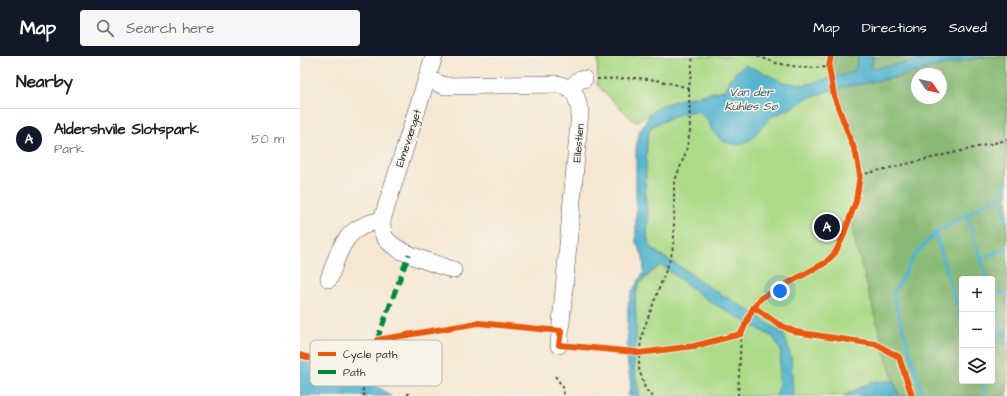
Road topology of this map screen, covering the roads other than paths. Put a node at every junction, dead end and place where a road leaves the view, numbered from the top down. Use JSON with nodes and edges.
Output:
{"nodes":[{"id":1,"x":434,"y":56,"type":"edge"},
{"id":2,"x":427,"y":79,"type":"junction"},
{"id":3,"x":382,"y":220,"type":"junction"},
{"id":4,"x":453,"y":270,"type":"dead end"},
{"id":5,"x":329,"y":279,"type":"dead end"},
{"id":6,"x":559,"y":345,"type":"dead end"}],
"edges":[{"from":1,"to":2,"type":"street","name":"Elmevænget"},
{"from":2,"to":3,"type":"street","name":"Elmevænget"},
{"from":2,"to":6,"type":"street","name":"Ellestien"},
{"from":3,"to":4,"type":"street"},
{"from":3,"to":5,"type":"street"}]}
